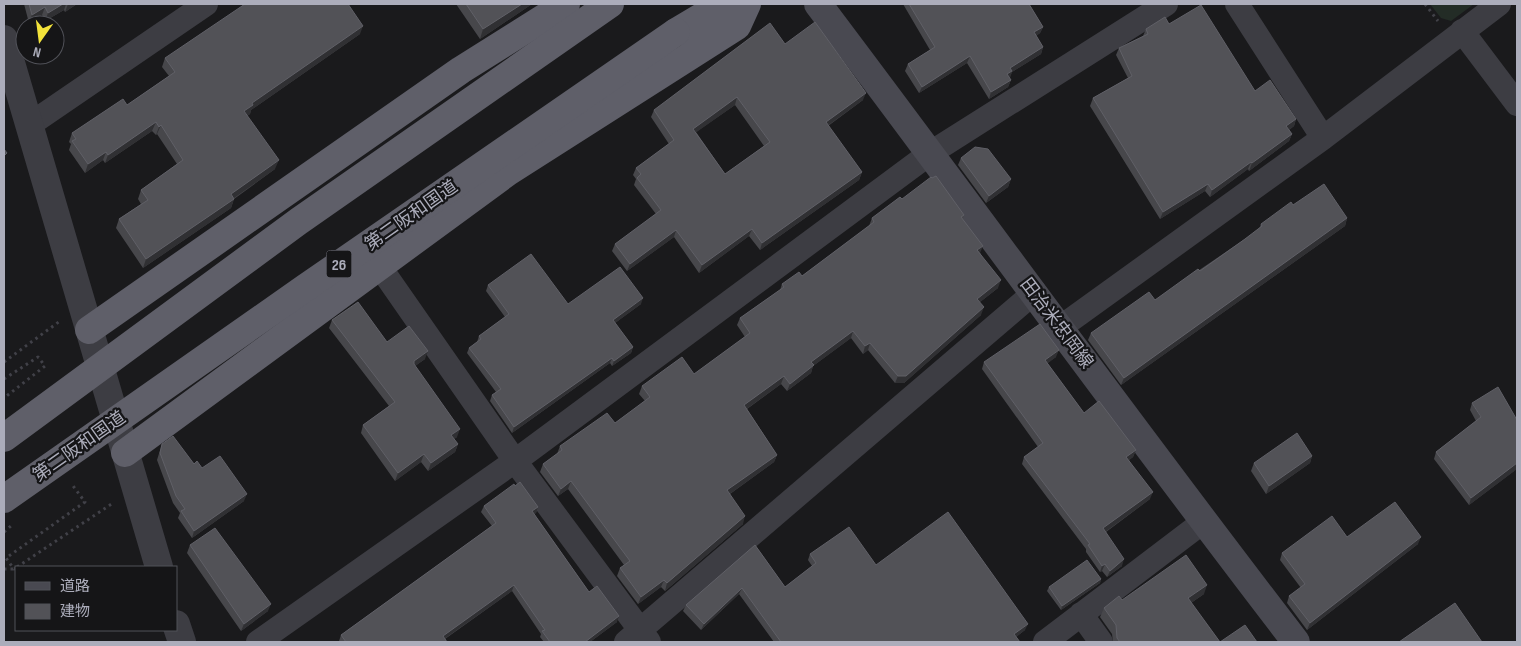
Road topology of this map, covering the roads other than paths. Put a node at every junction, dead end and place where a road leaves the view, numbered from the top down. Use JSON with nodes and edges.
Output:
{"nodes":[{"id":1,"x":206,"y":4,"type":"edge"},
{"id":2,"x":566,"y":4,"type":"edge"},
{"id":3,"x":610,"y":4,"type":"edge"},
{"id":4,"x":723,"y":4,"type":"edge"},
{"id":5,"x":747,"y":4,"type":"edge"},
{"id":6,"x":818,"y":4,"type":"edge"},
{"id":7,"x":1166,"y":4,"type":"edge"},
{"id":8,"x":1238,"y":4,"type":"edge"},
{"id":9,"x":1499,"y":4,"type":"edge"},
{"id":10,"x":1462,"y":31,"type":"junction"},
{"id":11,"x":4,"y":38,"type":"edge"},
{"id":12,"x":9,"y":74,"type":"edge"},
{"id":13,"x":1517,"y":104,"type":"edge"},
{"id":14,"x":29,"y":125,"type":"junction"},
{"id":15,"x":1323,"y":138,"type":"junction"},
{"id":16,"x":929,"y":154,"type":"junction"},
{"id":17,"x":380,"y":267,"type":"junction"},
{"id":18,"x":1035,"y":292,"type":"junction"},
{"id":19,"x":1061,"y":327,"type":"junction"},
{"id":20,"x":89,"y":330,"type":"junction"},
{"id":21,"x":4,"y":438,"type":"edge"},
{"id":22,"x":124,"y":453,"type":"junction"},
{"id":23,"x":515,"y":462,"type":"junction"},
{"id":24,"x":11,"y":510,"type":"edge"},
{"id":25,"x":1203,"y":522,"type":"junction"},
{"id":26,"x":159,"y":566,"type":"edge"},
{"id":27,"x":1081,"y":614,"type":"junction"},
{"id":28,"x":178,"y":630,"type":"edge"},
{"id":29,"x":638,"y":638,"type":"edge"},
{"id":30,"x":182,"y":642,"type":"edge"},
{"id":31,"x":258,"y":642,"type":"edge"},
{"id":32,"x":1045,"y":642,"type":"edge"},
{"id":33,"x":1101,"y":642,"type":"edge"},
{"id":34,"x":1296,"y":642,"type":"edge"}],
"edges":[{"from":1,"to":14,"type":"street"},
{"from":2,"to":20,"type":"highway"},
{"from":3,"to":21,"type":"highway","bridge":true},
{"from":4,"to":24,"type":"highway","name":"第二阪和国道","number":"26","bridge":true},
{"from":5,"to":17,"type":"highway","number":"26"},
{"from":6,"to":16,"type":"main road","name":"田治米忠岡線"},
{"from":7,"to":16,"type":"street"},
{"from":8,"to":15,"type":"street"},
{"from":9,"to":10,"type":"street"},
{"from":10,"to":13,"type":"street"},
{"from":10,"to":15,"type":"street"},
{"from":11,"to":12,"type":"street"},
{"from":12,"to":14,"type":"street"},
{"from":14,"to":20,"type":"street"},
{"from":15,"to":19,"type":"street"},
{"from":16,"to":18,"type":"main road","name":"田治米忠岡線"},
{"from":16,"to":23,"type":"street"},
{"from":17,"to":22,"type":"highway","number":"26"},
{"from":17,"to":23,"type":"street"},
{"from":18,"to":19,"type":"main road","name":"田治米忠岡線"},
{"from":18,"to":29,"type":"street"},
{"from":19,"to":25,"type":"main road","name":"田治米忠岡線"},
{"from":20,"to":22,"type":"street"},
{"from":22,"to":26,"type":"street"},
{"from":23,"to":29,"type":"street"},
{"from":23,"to":31,"type":"street"},
{"from":25,"to":27,"type":"street"},
{"from":25,"to":34,"type":"main road","name":"田治米忠岡線"},
{"from":27,"to":32,"type":"street"},
{"from":27,"to":33,"type":"street"},
{"from":28,"to":30,"type":"street"}]}
